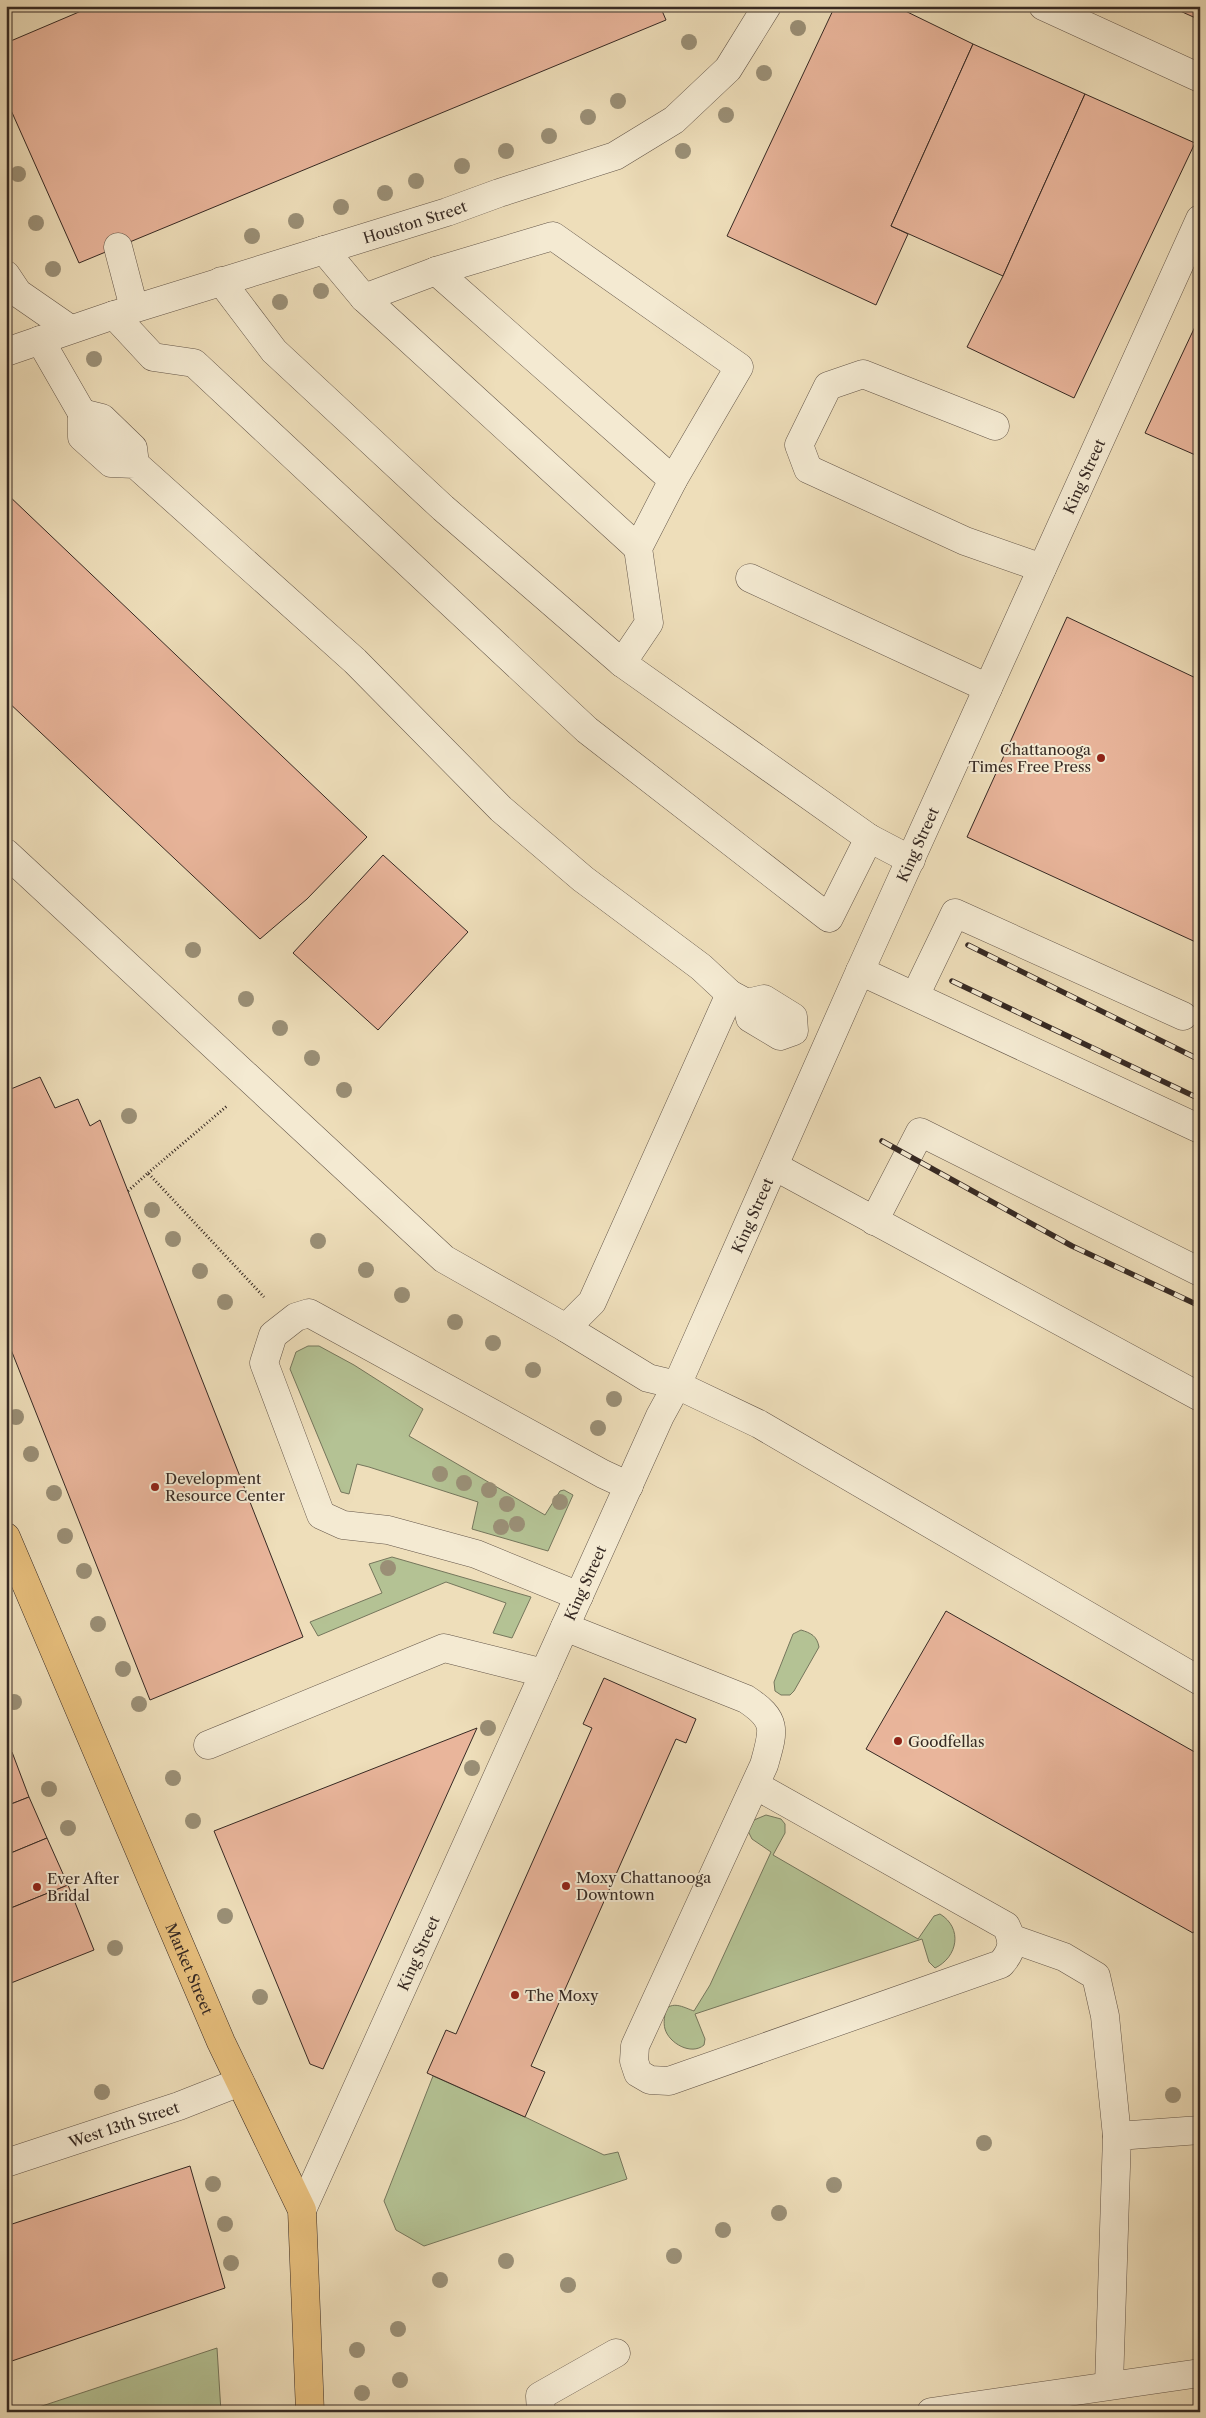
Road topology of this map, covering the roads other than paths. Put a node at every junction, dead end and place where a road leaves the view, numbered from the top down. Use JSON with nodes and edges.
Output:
{"nodes":[{"id":1,"x":768,"y":6,"type":"edge"},
{"id":2,"x":1043,"y":6,"type":"edge"},
{"id":3,"x":1200,"y":78,"type":"edge"},
{"id":4,"x":1200,"y":219,"type":"edge"},
{"id":5,"x":118,"y":247,"type":"dead end"},
{"id":6,"x":324,"y":250,"type":"junction"},
{"id":7,"x":436,"y":271,"type":"junction"},
{"id":8,"x":6,"y":275,"type":"edge"},
{"id":9,"x":221,"y":281,"type":"junction"},
{"id":10,"x":364,"y":298,"type":"junction"},
{"id":11,"x":124,"y":312,"type":"junction"},
{"id":12,"x":70,"y":329,"type":"junction"},
{"id":13,"x":40,"y":340,"type":"junction"},
{"id":14,"x":6,"y":352,"type":"edge"},
{"id":15,"x":995,"y":426,"type":"dead end"},
{"id":16,"x":672,"y":480,"type":"junction"},
{"id":17,"x":638,"y":548,"type":"junction"},
{"id":18,"x":1042,"y":568,"type":"junction"},
{"id":19,"x":750,"y":578,"type":"dead end"},
{"id":20,"x":622,"y":663,"type":"junction"},
{"id":21,"x":988,"y":688,"type":"junction"},
{"id":22,"x":869,"y":838,"type":"junction"},
{"id":23,"x":6,"y":853,"type":"edge"},
{"id":24,"x":911,"y":860,"type":"junction"},
{"id":25,"x":860,"y":971,"type":"junction"},
{"id":26,"x":915,"y":996,"type":"junction"},
{"id":27,"x":738,"y":999,"type":"junction"},
{"id":28,"x":1183,"y":1016,"type":"dead end"},
{"id":29,"x":826,"y":1048,"type":"junction"},
{"id":30,"x":1200,"y":1129,"type":"edge"},
{"id":31,"x":774,"y":1166,"type":"junction"},
{"id":32,"x":874,"y":1221,"type":"junction"},
{"id":33,"x":1200,"y":1272,"type":"edge"},
{"id":34,"x":566,"y":1328,"type":"junction"},
{"id":35,"x":677,"y":1385,"type":"junction"},
{"id":36,"x":1200,"y":1397,"type":"edge"},
{"id":37,"x":628,"y":1486,"type":"junction"},
{"id":38,"x":6,"y":1537,"type":"edge"},
{"id":39,"x":579,"y":1596,"type":"junction"},
{"id":40,"x":565,"y":1627,"type":"junction"},
{"id":41,"x":544,"y":1673,"type":"junction"},
{"id":42,"x":1200,"y":1681,"type":"edge"},
{"id":43,"x":208,"y":1745,"type":"dead end"},
{"id":44,"x":756,"y":1785,"type":"junction"},
{"id":45,"x":1013,"y":1939,"type":"junction"},
{"id":46,"x":240,"y":2082,"type":"junction"},
{"id":47,"x":1200,"y":2130,"type":"edge"},
{"id":48,"x":1117,"y":2136,"type":"junction"},
{"id":49,"x":6,"y":2163,"type":"edge"},
{"id":50,"x":302,"y":2210,"type":"junction"},
{"id":51,"x":616,"y":2352,"type":"dead end"},
{"id":52,"x":1199,"y":2372,"type":"edge"},
{"id":53,"x":1109,"y":2385,"type":"junction"},
{"id":54,"x":310,"y":2412,"type":"edge"},
{"id":55,"x":541,"y":2412,"type":"edge"},
{"id":56,"x":931,"y":2412,"type":"edge"}],
"edges":[{"from":1,"to":6,"type":"street","name":"Houston Street"},
{"from":2,"to":3,"type":"street"},
{"from":4,"to":18,"type":"street","name":"King Street"},
{"from":5,"to":11,"type":"street"},
{"from":6,"to":9,"type":"street","name":"Houston Street"},
{"from":6,"to":10,"type":"street"},
{"from":7,"to":10,"type":"street"},
{"from":7,"to":16,"type":"street"},
{"from":7,"to":16,"type":"street"},
{"from":8,"to":12,"type":"street"},
{"from":9,"to":11,"type":"street","name":"Houston Street"},
{"from":9,"to":20,"type":"street"},
{"from":10,"to":17,"type":"street"},
{"from":11,"to":12,"type":"street","name":"Houston Street"},
{"from":11,"to":22,"type":"street"},
{"from":12,"to":13,"type":"street","name":"Houston Street"},
{"from":13,"to":14,"type":"street","name":"Houston Street"},
{"from":13,"to":27,"type":"street"},
{"from":15,"to":18,"type":"street"},
{"from":16,"to":17,"type":"street"},
{"from":17,"to":20,"type":"street"},
{"from":18,"to":21,"type":"street","name":"King Street"},
{"from":19,"to":21,"type":"street"},
{"from":20,"to":22,"type":"street"},
{"from":21,"to":24,"type":"street","name":"King Street"},
{"from":22,"to":24,"type":"street"},
{"from":23,"to":34,"type":"street"},
{"from":24,"to":25,"type":"street","name":"King Street"},
{"from":25,"to":26,"type":"street"},
{"from":25,"to":29,"type":"street","name":"King Street"},
{"from":26,"to":28,"type":"street"},
{"from":26,"to":30,"type":"street"},
{"from":27,"to":29,"type":"street"},
{"from":27,"to":34,"type":"street"},
{"from":29,"to":31,"type":"street","name":"King Street"},
{"from":31,"to":32,"type":"street"},
{"from":31,"to":35,"type":"street","name":"King Street"},
{"from":32,"to":33,"type":"street"},
{"from":32,"to":36,"type":"street"},
{"from":34,"to":35,"type":"street"},
{"from":35,"to":37,"type":"street","name":"King Street"},
{"from":35,"to":42,"type":"street"},
{"from":37,"to":39,"type":"street","name":"King Street"},
{"from":37,"to":39,"type":"street"},
{"from":38,"to":46,"type":"main road","name":"Market Street"},
{"from":39,"to":40,"type":"street","name":"King Street"},
{"from":40,"to":41,"type":"street","name":"King Street"},
{"from":40,"to":44,"type":"street"},
{"from":41,"to":43,"type":"street"},
{"from":41,"to":50,"type":"street","name":"King Street"},
{"from":44,"to":45,"type":"street"},
{"from":44,"to":45,"type":"street"},
{"from":45,"to":48,"type":"street"},
{"from":46,"to":49,"type":"street","name":"West 13th Street"},
{"from":46,"to":50,"type":"main road","name":"Market Street"},
{"from":47,"to":48,"type":"street"},
{"from":48,"to":53,"type":"street"},
{"from":50,"to":54,"type":"main road","name":"Market Street"},
{"from":51,"to":55,"type":"street"},
{"from":52,"to":53,"type":"street"},
{"from":53,"to":56,"type":"street"}]}
